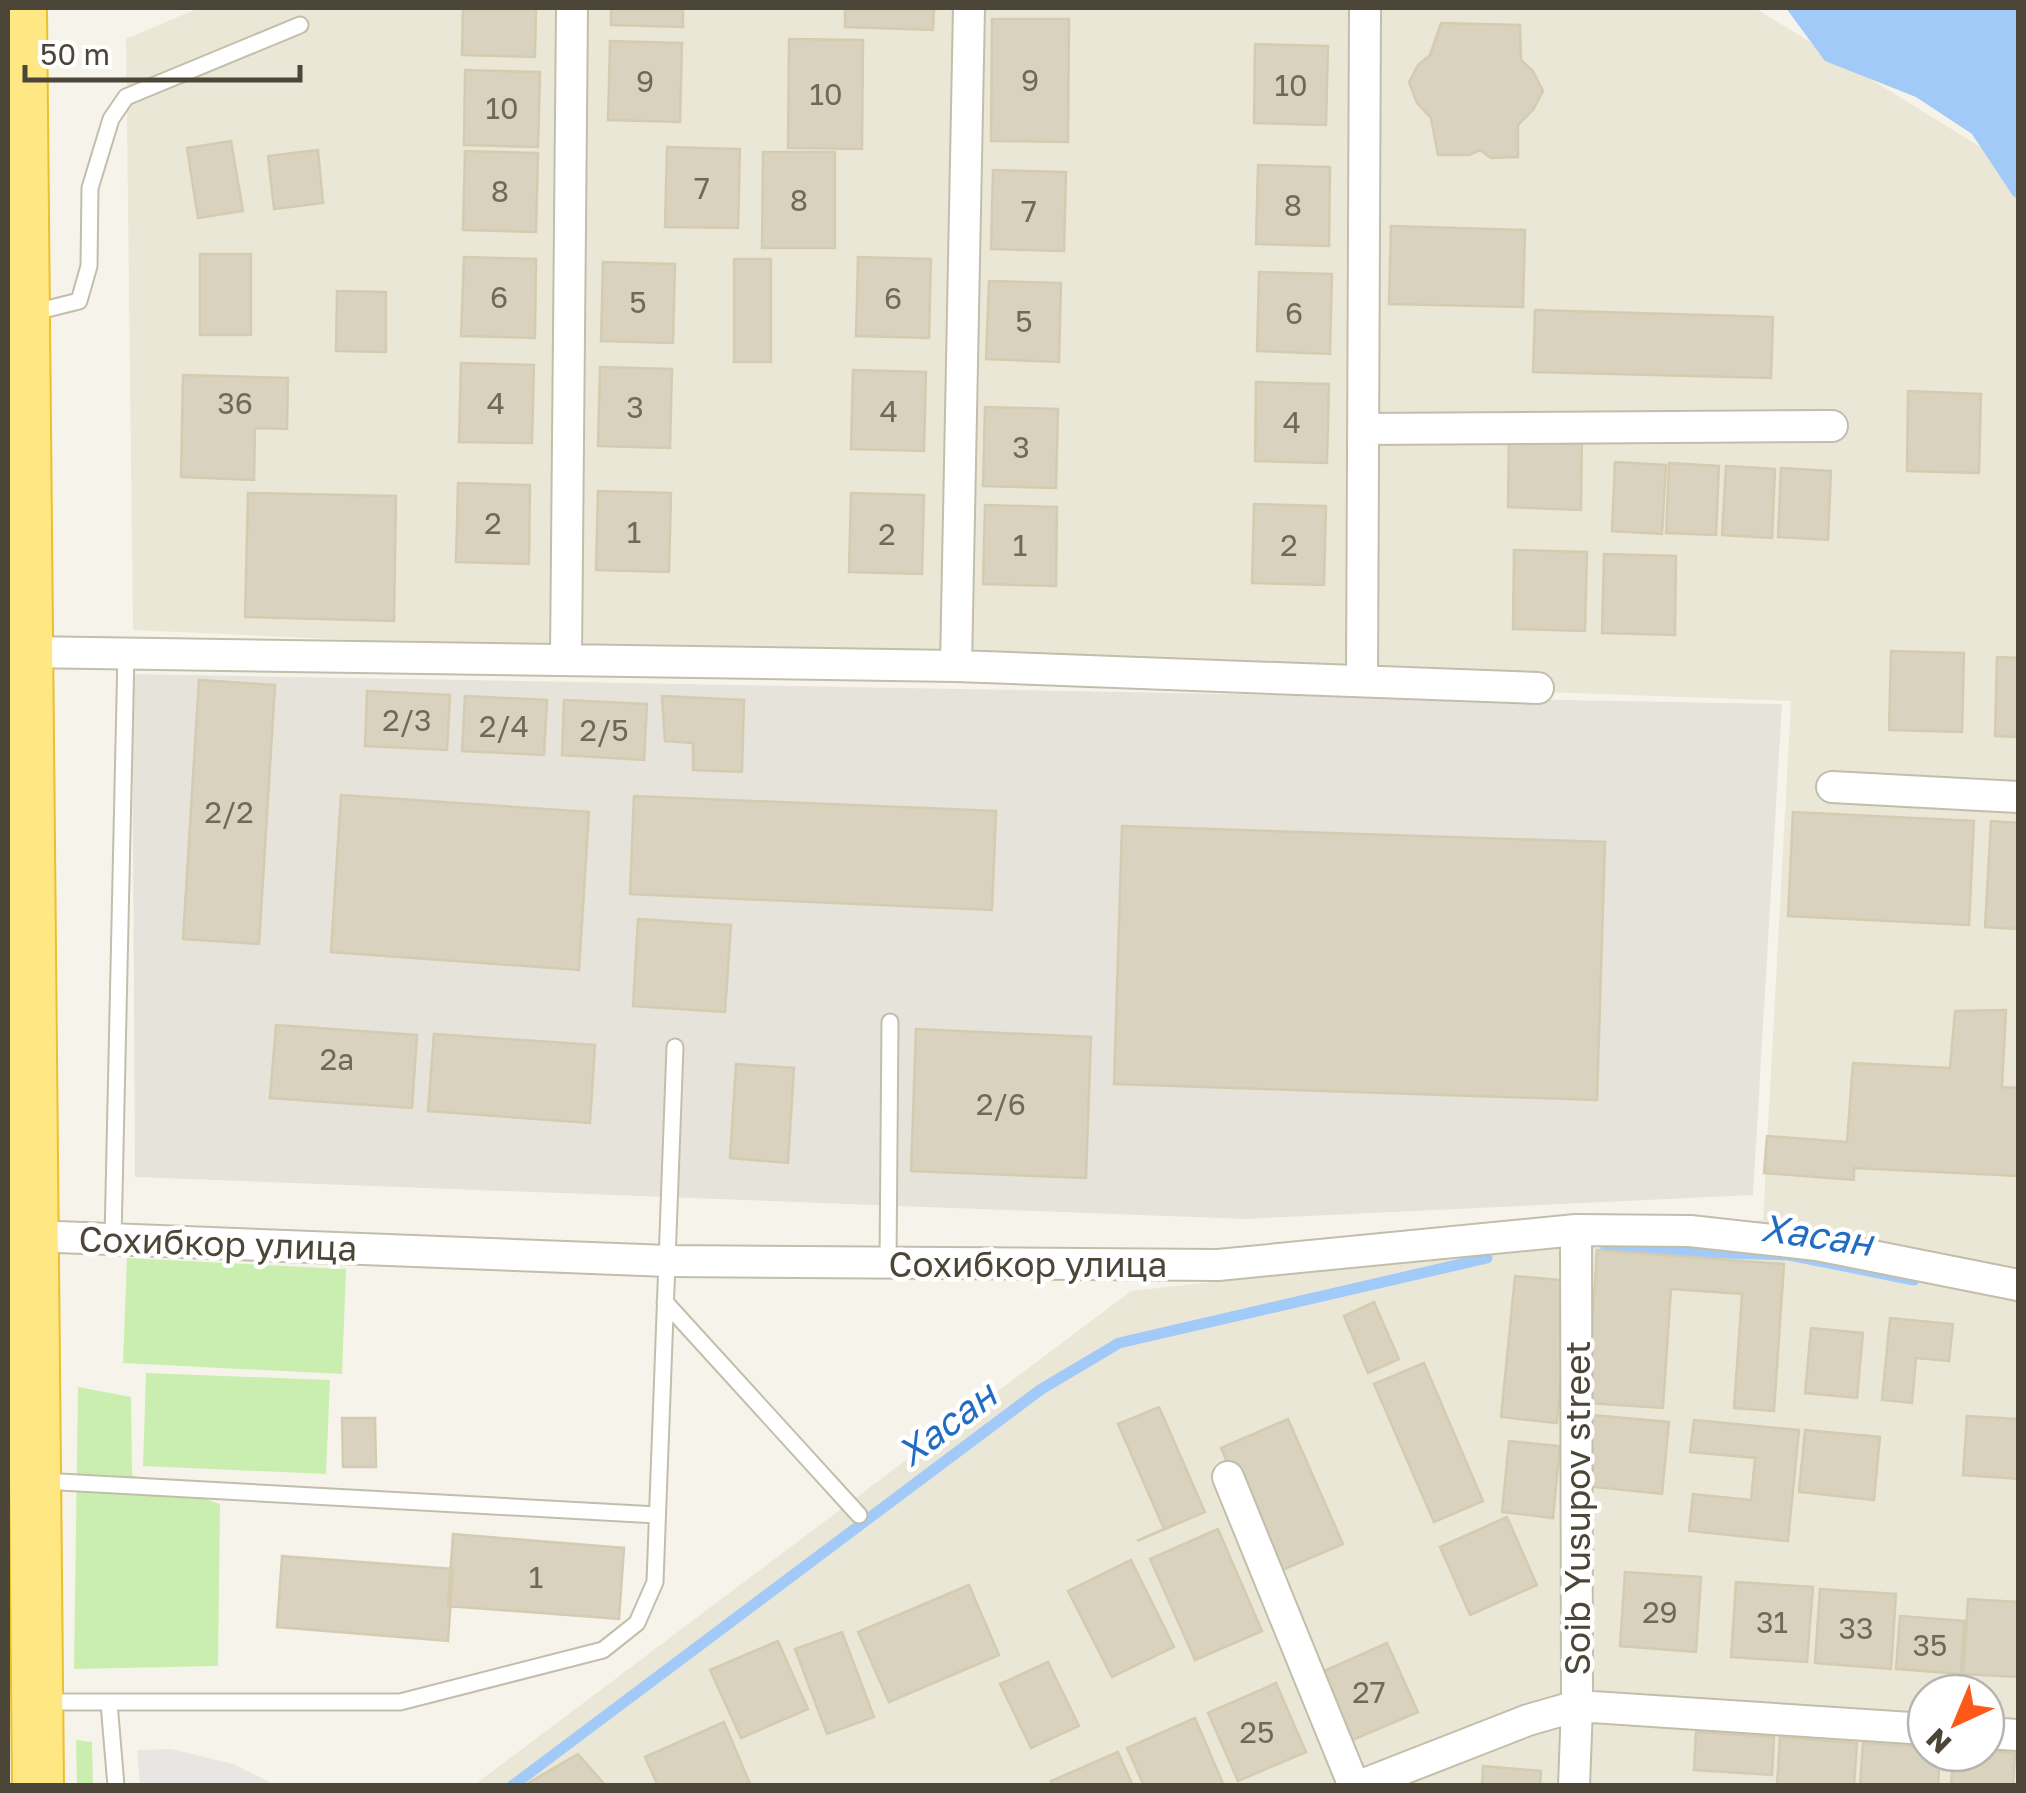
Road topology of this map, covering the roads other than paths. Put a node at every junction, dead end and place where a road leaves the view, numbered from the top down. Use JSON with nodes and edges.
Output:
{"nodes":[{"id":1,"x":21,"y":8,"type":"edge"},
{"id":2,"x":572,"y":8,"type":"edge"},
{"id":3,"x":969,"y":8,"type":"edge"},
{"id":4,"x":1365,"y":8,"type":"edge"},
{"id":5,"x":300,"y":25,"type":"dead end"},
{"id":6,"x":22,"y":315,"type":"junction"},
{"id":7,"x":1832,"y":426,"type":"dead end"},
{"id":8,"x":1363,"y":428,"type":"junction"},
{"id":9,"x":26,"y":652,"type":"junction"},
{"id":10,"x":126,"y":653,"type":"junction"},
{"id":11,"x":566,"y":658,"type":"junction"},
{"id":12,"x":956,"y":666,"type":"junction"},
{"id":13,"x":1362,"y":680,"type":"junction"},
{"id":14,"x":1538,"y":688,"type":"dead end"},
{"id":15,"x":1832,"y":787,"type":"dead end"},
{"id":16,"x":2018,"y":797,"type":"edge"},
{"id":17,"x":890,"y":1022,"type":"dead end"},
{"id":18,"x":675,"y":1047,"type":"dead end"},
{"id":19,"x":1576,"y":1230,"type":"junction"},
{"id":20,"x":32,"y":1236,"type":"junction"},
{"id":21,"x":114,"y":1239,"type":"junction"},
{"id":22,"x":668,"y":1261,"type":"junction"},
{"id":23,"x":888,"y":1262,"type":"junction"},
{"id":24,"x":2018,"y":1286,"type":"edge"},
{"id":25,"x":665,"y":1302,"type":"junction"},
{"id":26,"x":20,"y":1359,"type":"edge"},
{"id":27,"x":1228,"y":1476,"type":"dead end"},
{"id":28,"x":34,"y":1480,"type":"junction"},
{"id":29,"x":859,"y":1514,"type":"dead end"},
{"id":30,"x":657,"y":1515,"type":"junction"},
{"id":31,"x":37,"y":1702,"type":"junction"},
{"id":32,"x":109,"y":1703,"type":"junction"},
{"id":33,"x":1577,"y":1706,"type":"junction"},
{"id":34,"x":1906,"y":1728,"type":"edge"},
{"id":35,"x":38,"y":1786,"type":"edge"},
{"id":36,"x":116,"y":1786,"type":"edge"},
{"id":37,"x":1356,"y":1786,"type":"edge"},
{"id":38,"x":1574,"y":1786,"type":"edge"}],
"edges":[{"from":1,"to":6,"type":"highway"},
{"from":2,"to":11,"type":"street"},
{"from":3,"to":12,"type":"street"},
{"from":4,"to":8,"type":"street"},
{"from":5,"to":6,"type":"lane"},
{"from":6,"to":9,"type":"highway"},
{"from":7,"to":8,"type":"street"},
{"from":8,"to":13,"type":"street"},
{"from":9,"to":10,"type":"street"},
{"from":9,"to":20,"type":"highway"},
{"from":10,"to":11,"type":"street"},
{"from":10,"to":21,"type":"lane"},
{"from":11,"to":12,"type":"street"},
{"from":12,"to":13,"type":"street"},
{"from":13,"to":14,"type":"street"},
{"from":15,"to":16,"type":"street"},
{"from":17,"to":23,"type":"lane"},
{"from":18,"to":22,"type":"lane"},
{"from":19,"to":23,"type":"street","name":"Сохибкор улица"},
{"from":19,"to":24,"type":"street","name":"Сохибкор улица"},
{"from":19,"to":33,"type":"street","name":"Soib Yusupov street"},
{"from":20,"to":21,"type":"street","name":"Сохибкор улица"},
{"from":20,"to":26,"type":"highway"},
{"from":21,"to":22,"type":"street","name":"Сохибкор улица"},
{"from":22,"to":23,"type":"street","name":"Сохибкор улица"},
{"from":22,"to":25,"type":"lane"},
{"from":25,"to":29,"type":"lane"},
{"from":25,"to":30,"type":"lane"},
{"from":26,"to":28,"type":"highway"},
{"from":27,"to":37,"type":"street"},
{"from":28,"to":30,"type":"lane"},
{"from":28,"to":31,"type":"highway"},
{"from":30,"to":32,"type":"lane"},
{"from":31,"to":32,"type":"lane"},
{"from":31,"to":35,"type":"highway"},
{"from":32,"to":36,"type":"lane"},
{"from":33,"to":34,"type":"street"},
{"from":33,"to":37,"type":"street"},
{"from":33,"to":38,"type":"street","name":"Soib Yusupov street"}]}
